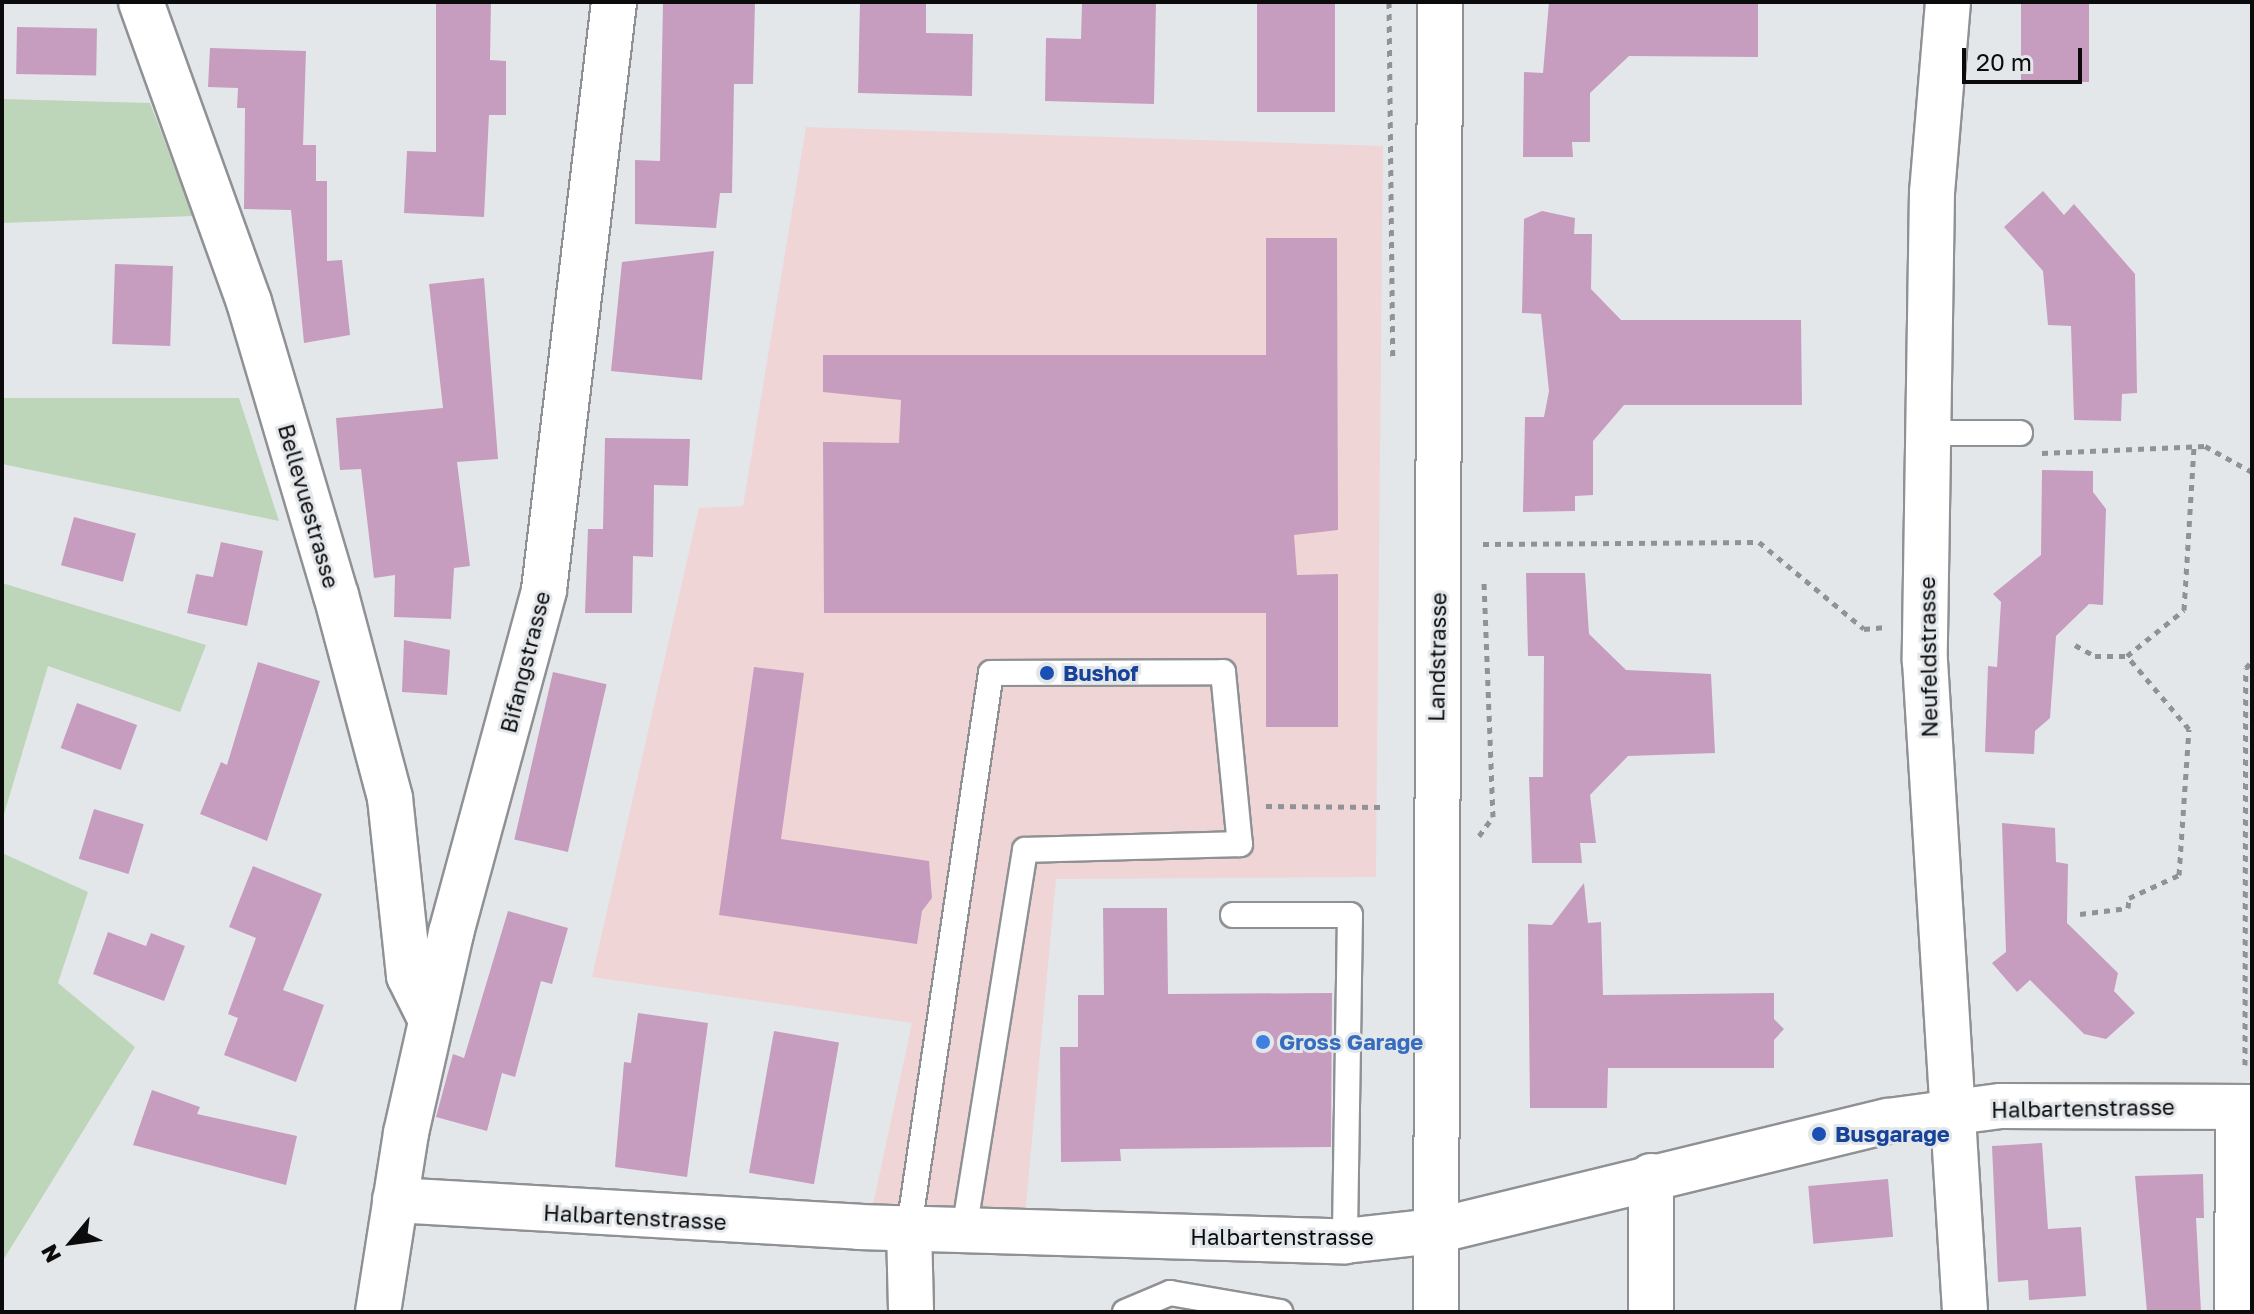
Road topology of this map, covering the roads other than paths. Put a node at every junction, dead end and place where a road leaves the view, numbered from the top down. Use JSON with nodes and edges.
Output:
{"nodes":[{"id":1,"x":141,"y":2,"type":"edge"},
{"id":2,"x":614,"y":2,"type":"edge"},
{"id":3,"x":1440,"y":2,"type":"edge"},
{"id":4,"x":1948,"y":2,"type":"edge"},
{"id":5,"x":1928,"y":433,"type":"junction"},
{"id":6,"x":2020,"y":433,"type":"road end"},
{"id":7,"x":1233,"y":915,"type":"dead end"},
{"id":8,"x":431,"y":1020,"type":"junction"},
{"id":9,"x":2245,"y":1097,"type":"edge"},
{"id":10,"x":1952,"y":1113,"type":"junction"},
{"id":11,"x":1651,"y":1176,"type":"junction"},
{"id":12,"x":395,"y":1200,"type":"junction"},
{"id":13,"x":909,"y":1228,"type":"junction"},
{"id":14,"x":964,"y":1231,"type":"junction"},
{"id":15,"x":1436,"y":1231,"type":"junction"},
{"id":16,"x":1345,"y":1241,"type":"junction"},
{"id":17,"x":378,"y":1312,"type":"edge"},
{"id":18,"x":911,"y":1312,"type":"edge"},
{"id":19,"x":1125,"y":1312,"type":"edge"},
{"id":20,"x":1280,"y":1312,"type":"edge"},
{"id":21,"x":1436,"y":1312,"type":"edge"},
{"id":22,"x":1651,"y":1312,"type":"edge"},
{"id":23,"x":1965,"y":1312,"type":"edge"},
{"id":24,"x":2237,"y":1312,"type":"edge"}],
"edges":[{"from":1,"to":8,"type":"street","name":"Bellevuestrasse"},
{"from":2,"to":8,"type":"street","name":"Bifangstrasse"},
{"from":3,"to":15,"type":"street","name":"Landstrasse"},
{"from":4,"to":5,"type":"street","name":"Neufeldstrasse"},
{"from":5,"to":6,"type":"lane"},
{"from":5,"to":10,"type":"street","name":"Neufeldstrasse"},
{"from":7,"to":16,"type":"lane"},
{"from":8,"to":12,"type":"street","name":"Bifangstrasse"},
{"from":9,"to":10,"type":"street","name":"Halbartenstrasse"},
{"from":9,"to":24,"type":"street"},
{"from":10,"to":11,"type":"street","name":"Halbartenstrasse"},
{"from":10,"to":23,"type":"street","name":"Neufeldstrasse"},
{"from":11,"to":15,"type":"street","name":"Halbartenstrasse"},
{"from":11,"to":22,"type":"street"},
{"from":12,"to":13,"type":"street","name":"Halbartenstrasse"},
{"from":12,"to":17,"type":"street","name":"Bifangstrasse"},
{"from":13,"to":14,"type":"street","name":"Halbartenstrasse"},
{"from":13,"to":14,"type":"lane"},
{"from":13,"to":18,"type":"street"},
{"from":14,"to":16,"type":"street","name":"Halbartenstrasse"},
{"from":15,"to":16,"type":"street","name":"Halbartenstrasse"},
{"from":15,"to":21,"type":"street","name":"Landstrasse"},
{"from":19,"to":20,"type":"lane"}]}
